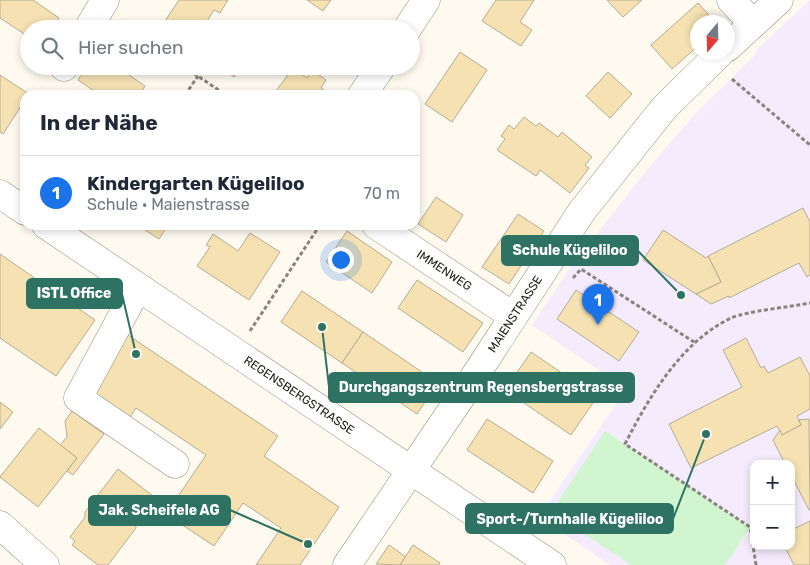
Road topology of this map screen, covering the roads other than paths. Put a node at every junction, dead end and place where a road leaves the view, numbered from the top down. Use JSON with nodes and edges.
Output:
{"nodes":[{"id":1,"x":105,"y":0,"type":"edge"},
{"id":2,"x":426,"y":0,"type":"edge"},
{"id":3,"x":731,"y":0,"type":"edge"},
{"id":4,"x":779,"y":0,"type":"edge"},
{"id":5,"x":93,"y":20,"type":"edge"},
{"id":6,"x":413,"y":20,"type":"edge"},
{"id":7,"x":753,"y":24,"type":"junction"},
{"id":8,"x":735,"y":44,"type":"edge"},
{"id":9,"x":720,"y":60,"type":"edge"},
{"id":10,"x":376,"y":75,"type":"edge"},
{"id":11,"x":365,"y":90,"type":"edge"},
{"id":12,"x":0,"y":194,"type":"edge"},
{"id":13,"x":20,"y":208,"type":"edge"},
{"id":14,"x":53,"y":230,"type":"edge"},
{"id":15,"x":384,"y":230,"type":"edge"},
{"id":16,"x":138,"y":287,"type":"junction"},
{"id":17,"x":513,"y":316,"type":"junction"},
{"id":18,"x":175,"y":464,"type":"dead end"},
{"id":19,"x":412,"y":471,"type":"junction"},
{"id":20,"x":0,"y":525,"type":"edge"},
{"id":21,"x":45,"y":565,"type":"edge"},
{"id":22,"x":347,"y":565,"type":"edge"},
{"id":23,"x":552,"y":565,"type":"edge"}],
"edges":[{"from":1,"to":5,"type":"street"},
{"from":2,"to":6,"type":"street"},
{"from":3,"to":7,"type":"street"},
{"from":4,"to":7,"type":"street","name":"MAIENSTRASSE"},
{"from":7,"to":8,"type":"street","name":"MAIENSTRASSE"},
{"from":9,"to":17,"type":"street","name":"MAIENSTRASSE"},
{"from":10,"to":11,"type":"street"},
{"from":12,"to":13,"type":"street"},
{"from":14,"to":16,"type":"street","name":"REGENSBERGSTRASSE"},
{"from":15,"to":17,"type":"street","name":"IMMENWEG"},
{"from":16,"to":18,"type":"street"},
{"from":16,"to":19,"type":"street","name":"REGENSBERGSTRASSE"},
{"from":17,"to":19,"type":"street","name":"MAIENSTRASSE"},
{"from":19,"to":22,"type":"street","name":"MAIENSTRASSE"},
{"from":19,"to":23,"type":"street","name":"REGENSBERGSTRASSE"},
{"from":20,"to":21,"type":"street"}]}
